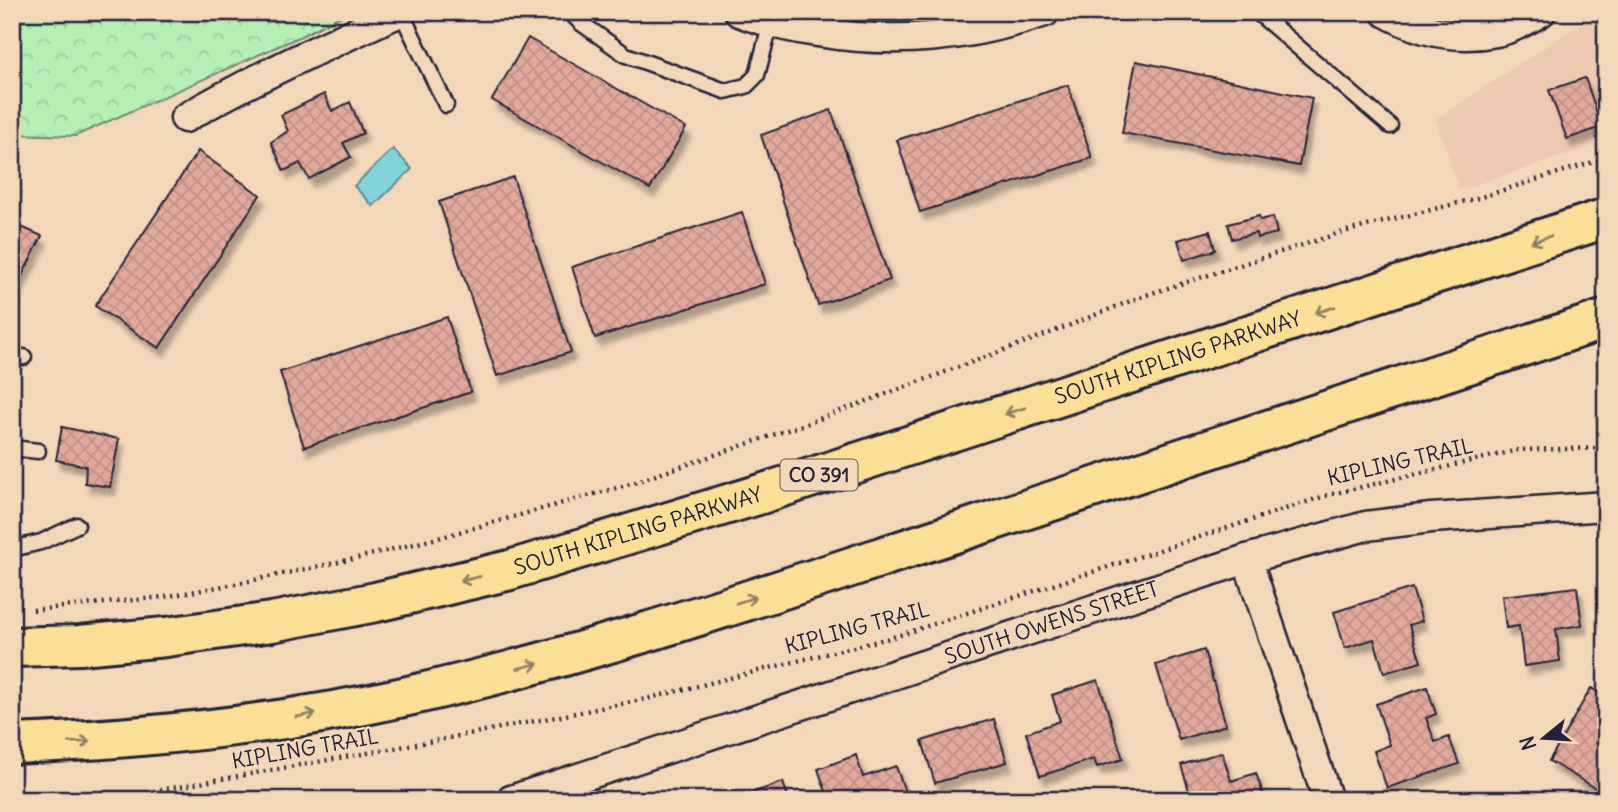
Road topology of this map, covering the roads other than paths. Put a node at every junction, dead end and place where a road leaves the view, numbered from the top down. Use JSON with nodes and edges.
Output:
{"nodes":[{"id":1,"x":401,"y":12,"type":"edge"},
{"id":2,"x":570,"y":12,"type":"edge"},
{"id":3,"x":739,"y":12,"type":"edge"},
{"id":4,"x":1045,"y":12,"type":"edge"},
{"id":5,"x":1256,"y":12,"type":"edge"},
{"id":6,"x":1385,"y":12,"type":"edge"},
{"id":7,"x":1541,"y":12,"type":"edge"},
{"id":8,"x":771,"y":22,"type":"junction"},
{"id":9,"x":446,"y":105,"type":"dead end"},
{"id":10,"x":185,"y":118,"type":"dead end"},
{"id":11,"x":1390,"y":126,"type":"dead end"},
{"id":12,"x":1606,"y":218,"type":"edge"},
{"id":13,"x":1606,"y":319,"type":"edge"},
{"id":14,"x":12,"y":448,"type":"edge"},
{"id":15,"x":38,"y":451,"type":"dead end"},
{"id":16,"x":1606,"y":506,"type":"edge"},
{"id":17,"x":77,"y":525,"type":"dead end"},
{"id":18,"x":12,"y":549,"type":"edge"},
{"id":19,"x":1247,"y":559,"type":"junction"},
{"id":20,"x":12,"y":647,"type":"edge"},
{"id":21,"x":12,"y":744,"type":"edge"},
{"id":22,"x":528,"y":797,"type":"edge"},
{"id":23,"x":1328,"y":800,"type":"edge"}],
"edges":[{"from":1,"to":9,"type":"lane"},
{"from":1,"to":10,"type":"street"},
{"from":2,"to":8,"type":"lane"},
{"from":3,"to":8,"type":"street"},
{"from":4,"to":8,"type":"street"},
{"from":5,"to":11,"type":"lane"},
{"from":6,"to":7,"type":"street"},
{"from":12,"to":20,"type":"main road","name":"SOUTH KIPLING PARKWAY","number":"CO 391","one_way":true},
{"from":21,"to":13,"type":"main road","one_way":true},
{"from":14,"to":15,"type":"lane"},
{"from":16,"to":19,"type":"street","name":"SOUTH OWENS STREET"},
{"from":17,"to":18,"type":"lane"},
{"from":19,"to":22,"type":"street","name":"SOUTH OWENS STREET"},
{"from":19,"to":23,"type":"street"}]}
